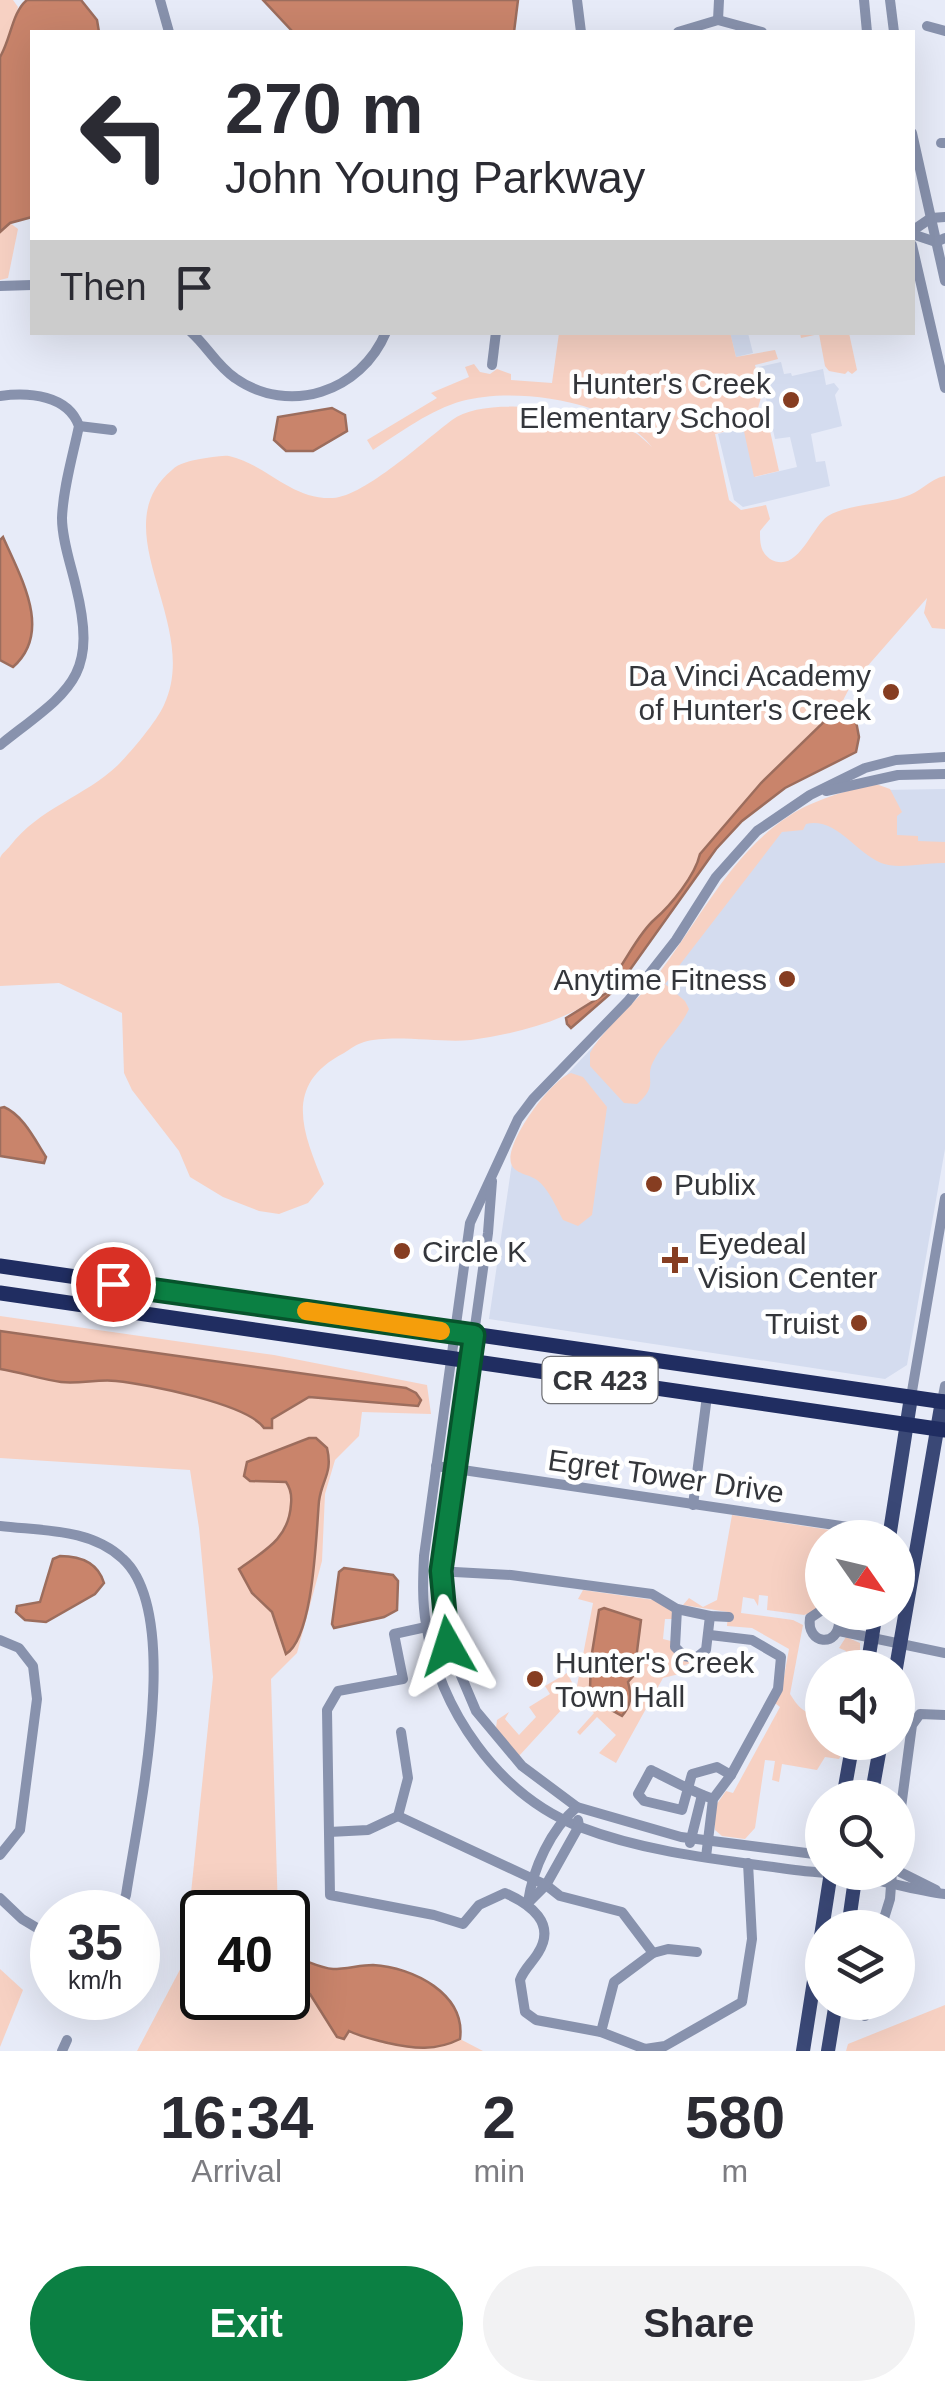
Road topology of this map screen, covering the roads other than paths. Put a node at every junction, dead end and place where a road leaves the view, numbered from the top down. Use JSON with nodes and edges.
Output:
{"nodes":[{"id":1,"x":160,"y":0,"type":"edge"},
{"id":2,"x":576,"y":0,"type":"edge"},
{"id":3,"x":719,"y":0,"type":"edge"},
{"id":4,"x":864,"y":0,"type":"edge"},
{"id":5,"x":890,"y":0,"type":"edge"},
{"id":6,"x":718,"y":20,"type":"junction"},
{"id":7,"x":926,"y":26,"type":"dead end"},
{"id":8,"x":168,"y":30,"type":"edge"},
{"id":9,"x":581,"y":30,"type":"edge"},
{"id":10,"x":685,"y":30,"type":"edge"},
{"id":11,"x":755,"y":30,"type":"edge"},
{"id":12,"x":867,"y":30,"type":"edge"},
{"id":13,"x":894,"y":30,"type":"edge"},
{"id":14,"x":945,"y":31,"type":"edge"},
{"id":15,"x":915,"y":147,"type":"edge"},
{"id":16,"x":945,"y":217,"type":"edge"},
{"id":17,"x":931,"y":218,"type":"junction"},
{"id":18,"x":915,"y":231,"type":"edge"},
{"id":19,"x":915,"y":234,"type":"edge"},
{"id":20,"x":941,"y":240,"type":"edge"},
{"id":21,"x":915,"y":258,"type":"edge"},
{"id":22,"x":945,"y":281,"type":"edge"},
{"id":23,"x":30,"y":285,"type":"edge"},
{"id":24,"x":0,"y":286,"type":"edge"},
{"id":25,"x":194,"y":335,"type":"edge"},
{"id":26,"x":385,"y":335,"type":"edge"},
{"id":27,"x":496,"y":335,"type":"edge"},
{"id":28,"x":492,"y":365,"type":"dead end"},
{"id":29,"x":945,"y":388,"type":"edge"},
{"id":30,"x":0,"y":396,"type":"edge"},
{"id":31,"x":79,"y":426,"type":"junction"},
{"id":32,"x":112,"y":430,"type":"dead end"},
{"id":33,"x":1,"y":742,"type":"edge"},
{"id":34,"x":945,"y":757,"type":"edge"},
{"id":35,"x":945,"y":774,"type":"edge"},
{"id":36,"x":810,"y":795,"type":"junction"},
{"id":37,"x":493,"y":1170,"type":"junction"},
{"id":38,"x":945,"y":1198,"type":"edge"},
{"id":39,"x":470,"y":1224,"type":"junction"},
{"id":40,"x":487,"y":1244,"type":"junction"},
{"id":41,"x":0,"y":1266,"type":"edge"},
{"id":42,"x":0,"y":1293,"type":"edge"},
{"id":43,"x":454,"y":1332,"type":"junction"},
{"id":44,"x":474,"y":1335,"type":"junction"},
{"id":45,"x":450,"y":1358,"type":"junction"},
{"id":46,"x":471,"y":1361,"type":"junction"},
{"id":47,"x":706,"y":1396,"type":"junction"},
{"id":48,"x":944,"y":1397,"type":"edge"},
{"id":49,"x":910,"y":1398,"type":"junction"},
{"id":50,"x":906,"y":1424,"type":"junction"},
{"id":51,"x":941,"y":1429,"type":"edge"},
{"id":52,"x":436,"y":1466,"type":"junction"},
{"id":53,"x":454,"y":1470,"type":"junction"},
{"id":54,"x":693,"y":1505,"type":"junction"},
{"id":55,"x":891,"y":1520,"type":"edge"},
{"id":56,"x":805,"y":1522,"type":"edge"},
{"id":57,"x":0,"y":1526,"type":"edge"},
{"id":58,"x":424,"y":1570,"type":"junction"},
{"id":59,"x":441,"y":1571,"type":"junction"},
{"id":60,"x":677,"y":1608,"type":"junction"},
{"id":61,"x":710,"y":1616,"type":"junction"},
{"id":62,"x":728,"y":1617,"type":"dead end"},
{"id":63,"x":426,"y":1627,"type":"junction"},
{"id":64,"x":810,"y":1630,"type":"edge"},
{"id":65,"x":873,"y":1630,"type":"edge"},
{"id":66,"x":839,"y":1631,"type":"joint"},
{"id":67,"x":710,"y":1635,"type":"junction"},
{"id":68,"x":872,"y":1638,"type":"junction"},
{"id":69,"x":0,"y":1640,"type":"edge"},
{"id":70,"x":900,"y":1645,"type":"junction"},
{"id":71,"x":870,"y":1650,"type":"edge"},
{"id":72,"x":899,"y":1650,"type":"edge"},
{"id":73,"x":945,"y":1653,"type":"edge"},
{"id":74,"x":945,"y":1716,"type":"edge"},
{"id":75,"x":401,"y":1732,"type":"dead end"},
{"id":76,"x":732,"y":1775,"type":"junction"},
{"id":77,"x":905,"y":1780,"type":"edge"},
{"id":78,"x":686,"y":1787,"type":"junction"},
{"id":79,"x":707,"y":1797,"type":"junction"},
{"id":80,"x":577,"y":1806,"type":"junction"},
{"id":81,"x":398,"y":1816,"type":"junction"},
{"id":82,"x":562,"y":1819,"type":"junction"},
{"id":83,"x":578,"y":1826,"type":"junction"},
{"id":84,"x":329,"y":1832,"type":"junction"},
{"id":85,"x":691,"y":1838,"type":"junction"},
{"id":86,"x":709,"y":1840,"type":"junction"},
{"id":87,"x":688,"y":1854,"type":"junction"},
{"id":88,"x":805,"y":1854,"type":"edge"},
{"id":89,"x":0,"y":1855,"type":"edge"},
{"id":90,"x":706,"y":1857,"type":"junction"},
{"id":91,"x":748,"y":1863,"type":"junction"},
{"id":92,"x":805,"y":1870,"type":"edge"},
{"id":93,"x":532,"y":1878,"type":"junction"},
{"id":94,"x":915,"y":1879,"type":"edge"},
{"id":95,"x":546,"y":1885,"type":"junction"},
{"id":96,"x":127,"y":1890,"type":"edge"},
{"id":97,"x":828,"y":1890,"type":"edge"},
{"id":98,"x":943,"y":1893,"type":"edge"},
{"id":99,"x":0,"y":1898,"type":"edge"},
{"id":100,"x":528,"y":1903,"type":"junction"},
{"id":101,"x":30,"y":1924,"type":"edge"},
{"id":102,"x":697,"y":1952,"type":"dead end"},
{"id":103,"x":653,"y":1953,"type":"junction"},
{"id":104,"x":833,"y":2020,"type":"edge"},
{"id":105,"x":600,"y":2032,"type":"junction"},
{"id":106,"x":803,"y":2051,"type":"edge"},
{"id":107,"x":828,"y":2051,"type":"edge"}],
"edges":[{"from":1,"to":8,"type":"street"},
{"from":2,"to":9,"type":"street"},
{"from":3,"to":6,"type":"street"},
{"from":4,"to":12,"type":"street"},
{"from":5,"to":13,"type":"street"},
{"from":6,"to":10,"type":"street"},
{"from":6,"to":11,"type":"street"},
{"from":7,"to":14,"type":"street"},
{"from":15,"to":17,"type":"street"},
{"from":16,"to":17,"type":"street"},
{"from":17,"to":18,"type":"street"},
{"from":17,"to":20,"type":"street"},
{"from":19,"to":20,"type":"street"},
{"from":20,"to":22,"type":"street"},
{"from":21,"to":29,"type":"street"},
{"from":23,"to":24,"type":"street"},
{"from":25,"to":26,"type":"street"},
{"from":27,"to":28,"type":"street"},
{"from":30,"to":31,"type":"street"},
{"from":31,"to":32,"type":"street"},
{"from":31,"to":33,"type":"street"},
{"from":34,"to":36,"type":"street"},
{"from":35,"to":36,"type":"street"},
{"from":36,"to":37,"type":"street"},
{"from":37,"to":39,"type":"street"},
{"from":37,"to":40,"type":"street"},
{"from":38,"to":49,"type":"street"},
{"from":39,"to":40,"type":"street"},
{"from":39,"to":43,"type":"street"},
{"from":40,"to":44,"type":"street"},
{"from":41,"to":43,"type":"highway","number":"CR 423"},
{"from":42,"to":45,"type":"highway","number":"CR 423"},
{"from":43,"to":44,"type":"highway","number":"CR 423"},
{"from":43,"to":45,"type":"street"},
{"from":44,"to":46,"type":"street"},
{"from":44,"to":49,"type":"highway","number":"CR 423"},
{"from":45,"to":46,"type":"highway","number":"CR 423"},
{"from":45,"to":52,"type":"street"},
{"from":46,"to":47,"type":"highway","number":"CR 423"},
{"from":46,"to":53,"type":"street"},
{"from":47,"to":50,"type":"highway","number":"CR 423"},
{"from":47,"to":54,"type":"street"},
{"from":48,"to":49,"type":"highway","number":"CR 423"},
{"from":48,"to":51,"type":"main road"},
{"from":49,"to":50,"type":"main road"},
{"from":50,"to":51,"type":"highway","number":"CR 423"},
{"from":50,"to":55,"type":"main road"},
{"from":51,"to":70,"type":"main road"},
{"from":52,"to":53,"type":"street","name":"Egret Tower Drive"},
{"from":52,"to":58,"type":"street"},
{"from":53,"to":54,"type":"street","name":"Egret Tower Drive"},
{"from":53,"to":59,"type":"street"},
{"from":54,"to":56,"type":"street","name":"Egret Tower Drive"},
{"from":57,"to":96,"type":"street"},
{"from":58,"to":59,"type":"street"},
{"from":58,"to":63,"type":"street"},
{"from":59,"to":60,"type":"street"},
{"from":59,"to":80,"type":"street"},
{"from":60,"to":61,"type":"street"},
{"from":60,"to":67,"type":"street"},
{"from":61,"to":62,"type":"street"},
{"from":61,"to":67,"type":"street"},
{"from":63,"to":82,"type":"street"},
{"from":63,"to":84,"type":"street"},
{"from":64,"to":66,"type":"street"},
{"from":65,"to":68,"type":"main road"},
{"from":66,"to":68,"type":"street"},
{"from":67,"to":76,"type":"street"},
{"from":68,"to":70,"type":"street"},
{"from":68,"to":71,"type":"main road"},
{"from":69,"to":89,"type":"street"},
{"from":70,"to":72,"type":"main road"},
{"from":70,"to":73,"type":"street"},
{"from":74,"to":77,"type":"street"},
{"from":75,"to":81,"type":"street"},
{"from":76,"to":78,"type":"street"},
{"from":76,"to":79,"type":"street"},
{"from":78,"to":78,"type":"street"},
{"from":78,"to":79,"type":"street"},
{"from":79,"to":85,"type":"street"},
{"from":79,"to":86,"type":"street"},
{"from":80,"to":82,"type":"street"},
{"from":80,"to":83,"type":"street"},
{"from":80,"to":85,"type":"street"},
{"from":81,"to":84,"type":"street"},
{"from":81,"to":93,"type":"street"},
{"from":82,"to":83,"type":"street"},
{"from":82,"to":93,"type":"street"},
{"from":83,"to":87,"type":"street"},
{"from":83,"to":95,"type":"street"},
{"from":84,"to":100,"type":"street"},
{"from":85,"to":86,"type":"street"},
{"from":85,"to":87,"type":"street"},
{"from":86,"to":88,"type":"street"},
{"from":86,"to":90,"type":"street"},
{"from":87,"to":90,"type":"street"},
{"from":90,"to":91,"type":"street"},
{"from":91,"to":92,"type":"street"},
{"from":91,"to":105,"type":"street"},
{"from":93,"to":95,"type":"street"},
{"from":93,"to":100,"type":"street"},
{"from":94,"to":98,"type":"street"},
{"from":95,"to":100,"type":"street"},
{"from":95,"to":103,"type":"street"},
{"from":97,"to":106,"type":"main road"},
{"from":99,"to":101,"type":"street"},
{"from":100,"to":105,"type":"street"},
{"from":102,"to":103,"type":"street"},
{"from":103,"to":105,"type":"street"},
{"from":104,"to":107,"type":"main road"}]}
